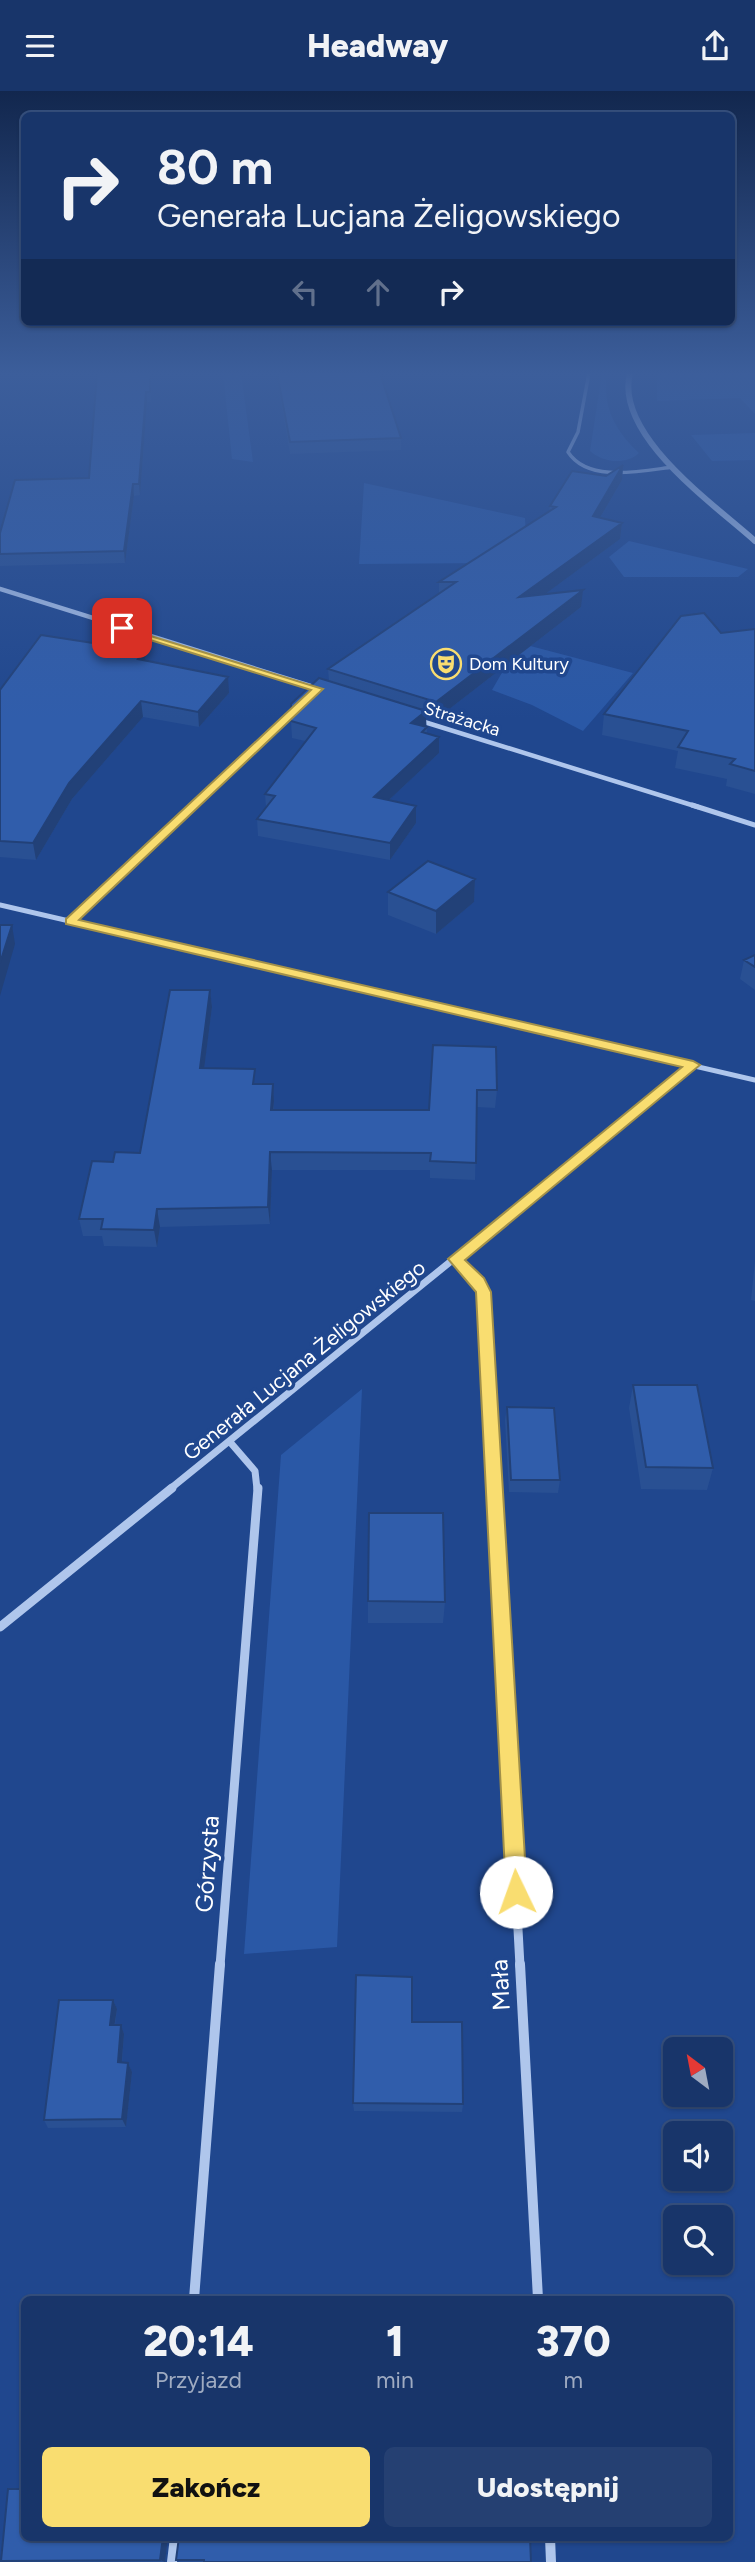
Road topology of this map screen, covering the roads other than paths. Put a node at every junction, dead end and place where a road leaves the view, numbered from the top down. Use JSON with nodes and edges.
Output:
{"nodes":[{"id":1,"x":697,"y":488,"type":"edge"},
{"id":2,"x":755,"y":541,"type":"edge"},
{"id":3,"x":0,"y":589,"type":"edge"},
{"id":4,"x":308,"y":698,"type":"edge"},
{"id":5,"x":299,"y":707,"type":"edge"},
{"id":6,"x":411,"y":717,"type":"edge"},
{"id":7,"x":755,"y":825,"type":"edge"},
{"id":8,"x":0,"y":905,"type":"edge"},
{"id":9,"x":70,"y":922,"type":"junction"},
{"id":10,"x":693,"y":1065,"type":"junction"},
{"id":11,"x":755,"y":1080,"type":"edge"},
{"id":12,"x":456,"y":1259,"type":"junction"},
{"id":13,"x":230,"y":1442,"type":"junction"},
{"id":14,"x":0,"y":1627,"type":"edge"},
{"id":15,"x":194,"y":2296,"type":"edge"},
{"id":16,"x":538,"y":2296,"type":"edge"},
{"id":17,"x":175,"y":2541,"type":"edge"},
{"id":18,"x":550,"y":2541,"type":"edge"},
{"id":19,"x":172,"y":2562,"type":"edge"},
{"id":20,"x":551,"y":2562,"type":"edge"}],
"edges":[{"from":1,"to":2,"type":"street"},
{"from":3,"to":4,"type":"street"},
{"from":5,"to":9,"type":"street"},
{"from":6,"to":7,"type":"street","name":"Strażacka"},
{"from":8,"to":9,"type":"street"},
{"from":9,"to":10,"type":"street"},
{"from":10,"to":11,"type":"street"},
{"from":10,"to":12,"type":"street","name":"Generała Lucjana Żeligowskiego"},
{"from":12,"to":13,"type":"street","name":"Generała Lucjana Żeligowskiego"},
{"from":12,"to":16,"type":"street","name":"Mała"},
{"from":13,"to":14,"type":"street","name":"Generała Lucjana Żeligowskiego"},
{"from":13,"to":15,"type":"street","name":"Górzysta"},
{"from":17,"to":19,"type":"street"},
{"from":18,"to":20,"type":"street"}]}
